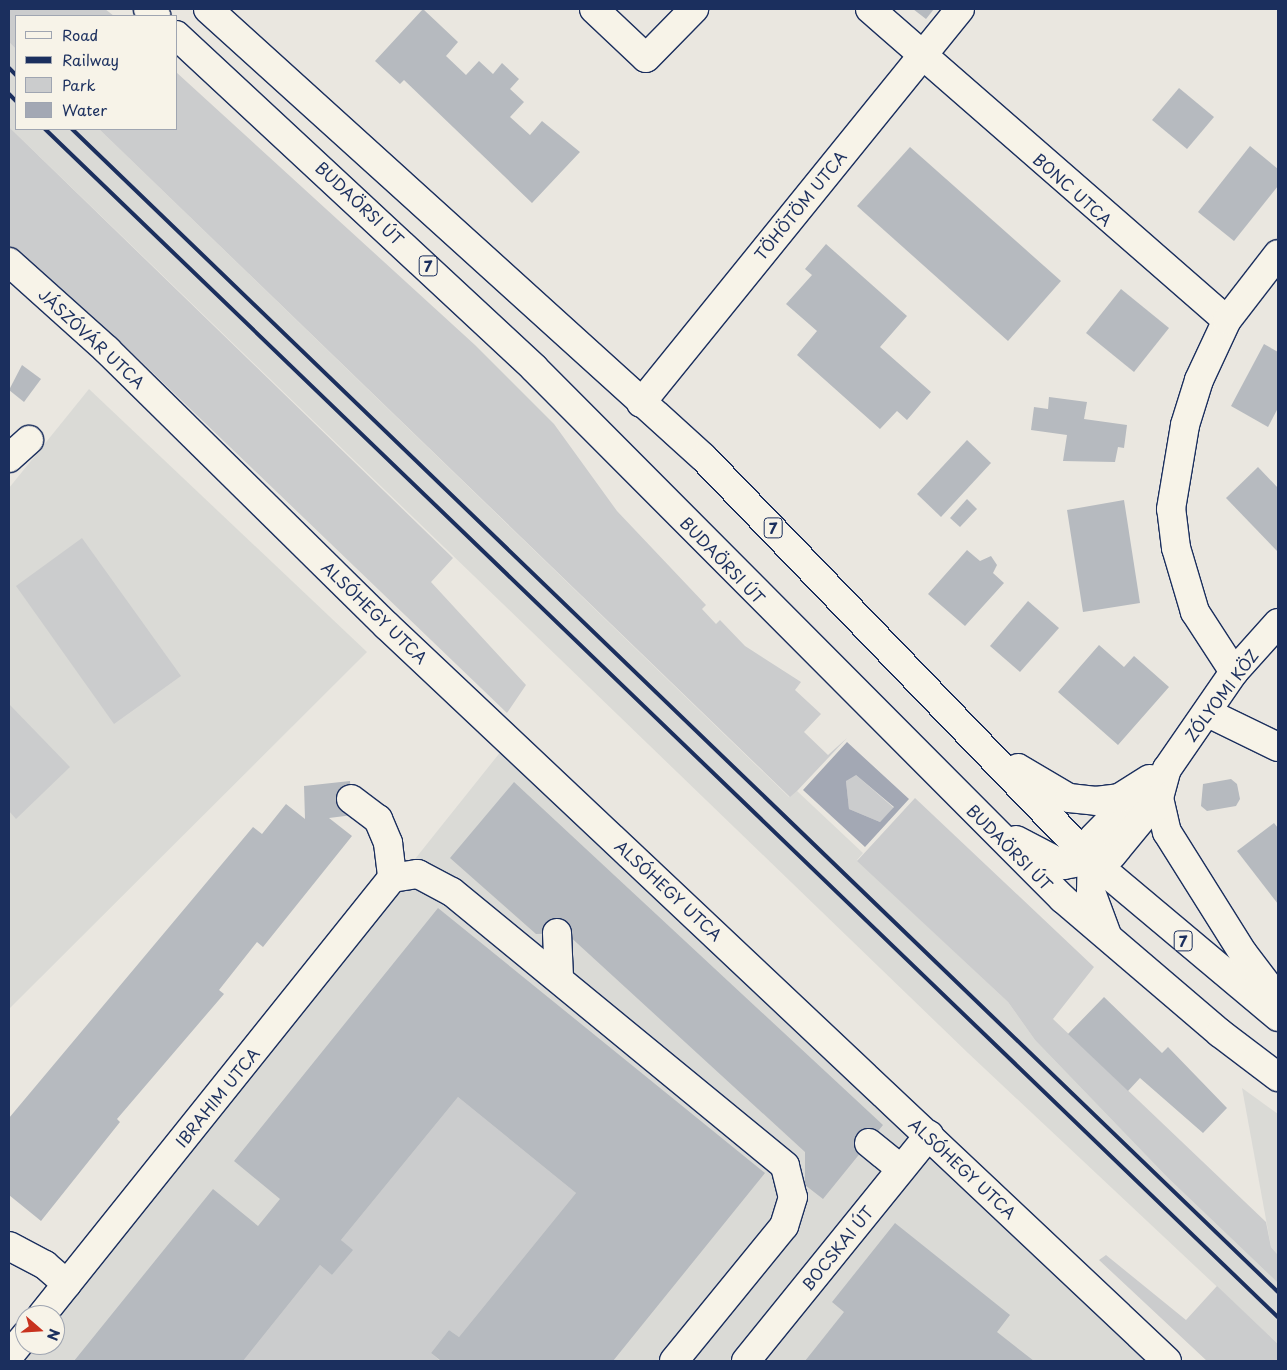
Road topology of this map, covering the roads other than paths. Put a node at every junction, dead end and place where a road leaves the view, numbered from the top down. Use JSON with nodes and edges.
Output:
{"nodes":[{"id":1,"x":208,"y":9,"type":"edge"},
{"id":2,"x":594,"y":9,"type":"edge"},
{"id":3,"x":694,"y":9,"type":"edge"},
{"id":4,"x":870,"y":9,"type":"edge"},
{"id":5,"x":960,"y":9,"type":"edge"},
{"id":6,"x":178,"y":37,"type":"edge"},
{"id":7,"x":923,"y":55,"type":"junction"},
{"id":8,"x":1278,"y":254,"type":"edge"},
{"id":9,"x":9,"y":262,"type":"edge"},
{"id":10,"x":1227,"y":320,"type":"junction"},
{"id":11,"x":642,"y":403,"type":"junction"},
{"id":12,"x":174,"y":414,"type":"joint"},
{"id":13,"x":29,"y":440,"type":"dead end"},
{"id":14,"x":9,"y":458,"type":"edge"},
{"id":15,"x":1278,"y":622,"type":"edge"},
{"id":16,"x":1234,"y":672,"type":"junction"},
{"id":17,"x":1208,"y":713,"type":"junction"},
{"id":18,"x":1278,"y":746,"type":"edge"},
{"id":19,"x":995,"y":755,"type":"junction"},
{"id":20,"x":1159,"y":782,"type":"junction"},
{"id":21,"x":352,"y":799,"type":"dead end"},
{"id":22,"x":984,"y":822,"type":"junction"},
{"id":23,"x":1099,"y":851,"type":"junction"},
{"id":24,"x":392,"y":878,"type":"junction"},
{"id":25,"x":557,"y":934,"type":"dead end"},
{"id":26,"x":1107,"y":937,"type":"junction"},
{"id":27,"x":559,"y":977,"type":"junction"},
{"id":28,"x":1278,"y":999,"type":"edge"},
{"id":29,"x":1278,"y":1017,"type":"edge"},
{"id":30,"x":1278,"y":1077,"type":"edge"},
{"id":31,"x":929,"y":1135,"type":"junction"},
{"id":32,"x":869,"y":1143,"type":"dead end"},
{"id":33,"x":901,"y":1169,"type":"junction"},
{"id":34,"x":9,"y":1246,"type":"edge"},
{"id":35,"x":67,"y":1284,"type":"junction"},
{"id":36,"x":50,"y":1305,"type":"edge"},
{"id":37,"x":674,"y":1361,"type":"edge"},
{"id":38,"x":746,"y":1361,"type":"edge"},
{"id":39,"x":1167,"y":1361,"type":"edge"}],
"edges":[{"from":1,"to":11,"type":"street","number":"7"},
{"from":2,"to":3,"type":"street"},
{"from":4,"to":7,"type":"street","name":"BONC UTCA"},
{"from":5,"to":7,"type":"street","name":"TÖHÖTÖM UTCA"},
{"from":6,"to":22,"type":"street","name":"BUDAÖRSI ÚT","number":"7"},
{"from":7,"to":10,"type":"street","name":"BONC UTCA"},
{"from":7,"to":11,"type":"street","name":"TÖHÖTÖM UTCA"},
{"from":8,"to":10,"type":"street"},
{"from":9,"to":12,"type":"street","name":"JÁSZÓVÁR UTCA"},
{"from":10,"to":16,"type":"street"},
{"from":11,"to":19,"type":"street","number":"7"},
{"from":12,"to":31,"type":"street","name":"ALSÓHEGY UTCA"},
{"from":13,"to":14,"type":"street"},
{"from":15,"to":16,"type":"street","name":"ZÓLYOMI KÖZ"},
{"from":16,"to":17,"type":"street","name":"ZÓLYOMI KÖZ"},
{"from":17,"to":18,"type":"street"},
{"from":17,"to":20,"type":"street","name":"ZÓLYOMI KÖZ"},
{"from":19,"to":20,"type":"street"},
{"from":19,"to":23,"type":"street","number":"7"},
{"from":20,"to":23,"type":"street","name":"ZÓLYOMI KÖZ"},
{"from":20,"to":28,"type":"street"},
{"from":21,"to":24,"type":"street"},
{"from":22,"to":23,"type":"street"},
{"from":22,"to":26,"type":"street","name":"BUDAÖRSI ÚT","number":"7"},
{"from":23,"to":26,"type":"street"},
{"from":23,"to":29,"type":"street","number":"7"},
{"from":24,"to":27,"type":"street"},
{"from":24,"to":35,"type":"street","name":"IBRAHIM UTCA"},
{"from":25,"to":27,"type":"street"},
{"from":26,"to":30,"type":"street","name":"BUDAÖRSI ÚT","number":"7"},
{"from":27,"to":37,"type":"street"},
{"from":31,"to":33,"type":"street","name":"BOCSKAI ÚT"},
{"from":31,"to":39,"type":"street","name":"ALSÓHEGY UTCA"},
{"from":32,"to":33,"type":"street"},
{"from":33,"to":38,"type":"street","name":"BOCSKAI ÚT"},
{"from":34,"to":35,"type":"street"},
{"from":35,"to":36,"type":"street","name":"IBRAHIM UTCA"}]}
